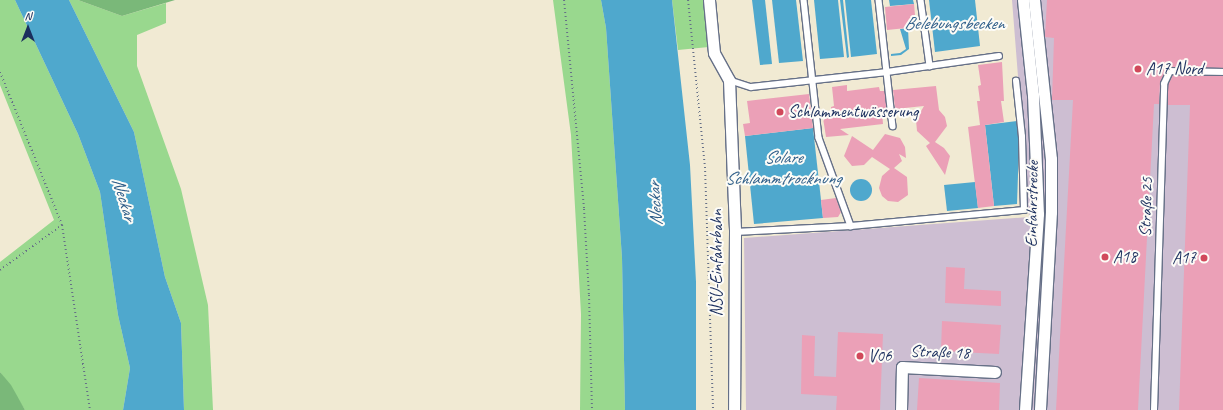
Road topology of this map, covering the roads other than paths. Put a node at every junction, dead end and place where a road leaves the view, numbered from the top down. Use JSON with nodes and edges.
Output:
{"nodes":[{"id":1,"x":709,"y":0,"type":"edge"},
{"id":2,"x":804,"y":0,"type":"edge"},
{"id":3,"x":879,"y":0,"type":"edge"},
{"id":4,"x":921,"y":0,"type":"edge"},
{"id":5,"x":1023,"y":0,"type":"edge"},
{"id":6,"x":1034,"y":0,"type":"edge"},
{"id":7,"x":998,"y":56,"type":"dead end"},
{"id":8,"x":930,"y":66,"type":"junction"},
{"id":9,"x":887,"y":72,"type":"junction"},
{"id":10,"x":1223,"y":72,"type":"edge"},
{"id":11,"x":728,"y":80,"type":"junction"},
{"id":12,"x":813,"y":80,"type":"junction"},
{"id":13,"x":1016,"y":81,"type":"dead end"},
{"id":14,"x":893,"y":126,"type":"dead end"},
{"id":15,"x":851,"y":226,"type":"junction"},
{"id":16,"x":735,"y":232,"type":"junction"},
{"id":17,"x":995,"y":372,"type":"dead end"},
{"id":18,"x":734,"y":410,"type":"edge"},
{"id":19,"x":900,"y":410,"type":"edge"},
{"id":20,"x":1025,"y":410,"type":"edge"},
{"id":21,"x":1040,"y":410,"type":"edge"},
{"id":22,"x":1154,"y":410,"type":"edge"}],
"edges":[{"from":1,"to":11,"type":"street","name":"NSU-Einfahrbahn"},
{"from":2,"to":12,"type":"lane"},
{"from":3,"to":9,"type":"lane"},
{"from":4,"to":8,"type":"lane"},
{"from":5,"to":20,"type":"street","name":"Einfahrstrecke"},
{"from":6,"to":21,"type":"street","name":"Einfahrstrecke"},
{"from":7,"to":8,"type":"lane"},
{"from":8,"to":9,"type":"lane"},
{"from":9,"to":12,"type":"lane"},
{"from":9,"to":14,"type":"lane"},
{"from":10,"to":22,"type":"lane","name":"Straße 25"},
{"from":11,"to":12,"type":"lane"},
{"from":11,"to":16,"type":"street","name":"NSU-Einfahrbahn"},
{"from":12,"to":15,"type":"lane"},
{"from":13,"to":15,"type":"lane"},
{"from":15,"to":16,"type":"lane"},
{"from":16,"to":18,"type":"street","name":"NSU-Einfahrbahn"},
{"from":17,"to":19,"type":"street","name":"Straße 18"}]}
